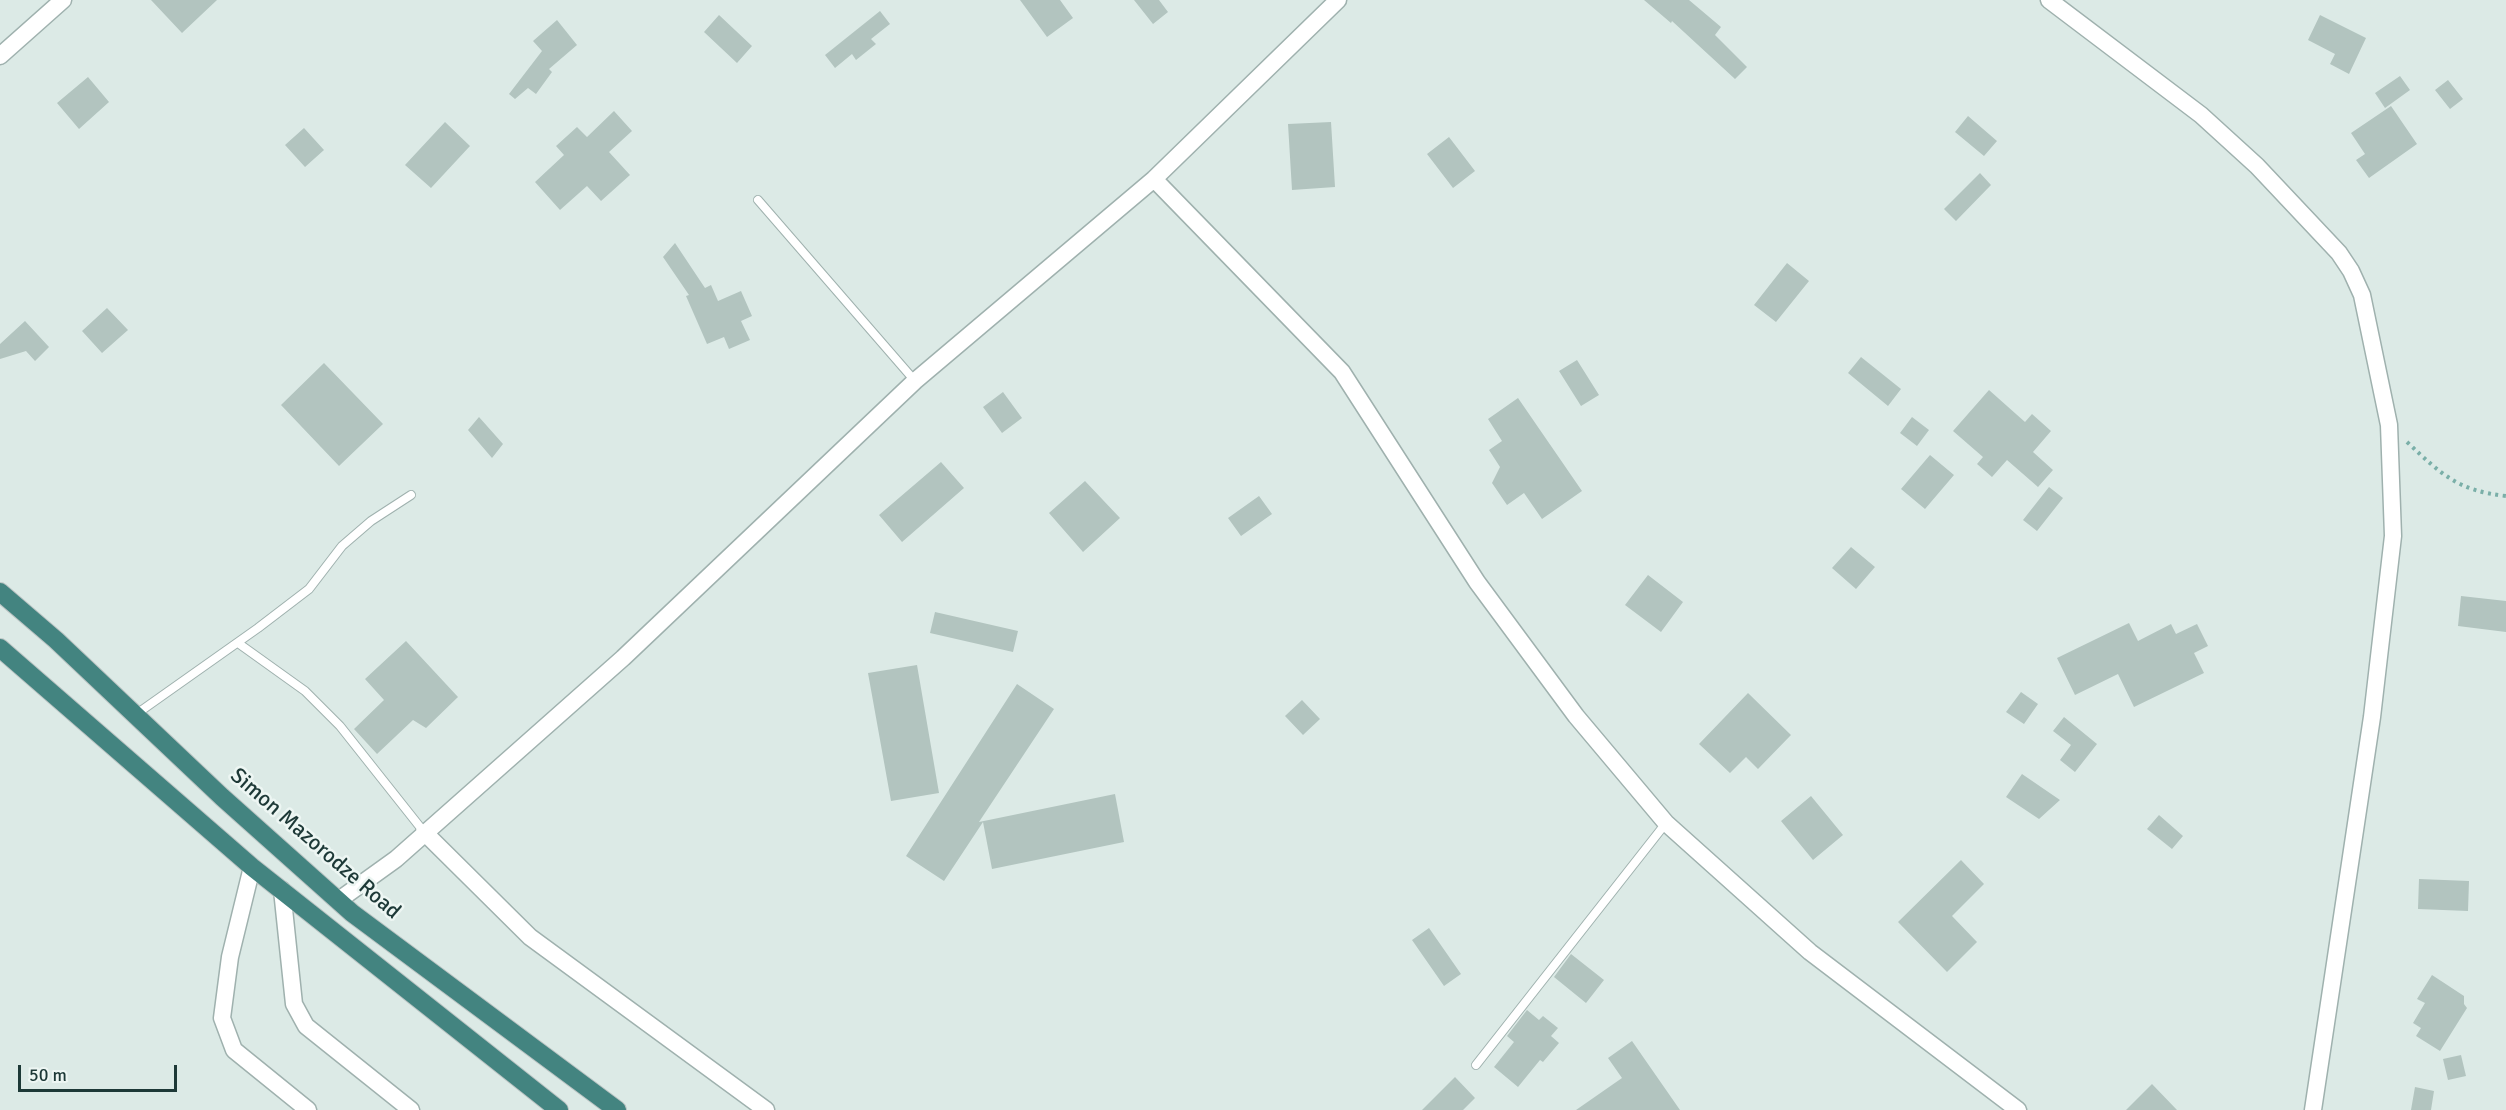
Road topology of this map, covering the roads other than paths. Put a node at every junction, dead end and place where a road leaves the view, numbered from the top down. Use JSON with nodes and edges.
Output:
{"nodes":[{"id":1,"x":63,"y":0,"type":"edge"},
{"id":2,"x":1338,"y":0,"type":"edge"},
{"id":3,"x":2049,"y":0,"type":"edge"},
{"id":4,"x":0,"y":56,"type":"edge"},
{"id":5,"x":1154,"y":179,"type":"junction"},
{"id":6,"x":758,"y":200,"type":"dead end"},
{"id":7,"x":915,"y":381,"type":"junction"},
{"id":8,"x":411,"y":495,"type":"dead end"},
{"id":9,"x":0,"y":592,"type":"edge"},
{"id":10,"x":238,"y":643,"type":"junction"},
{"id":11,"x":0,"y":648,"type":"edge"},
{"id":12,"x":135,"y":715,"type":"junction"},
{"id":13,"x":1666,"y":823,"type":"junction"},
{"id":14,"x":424,"y":832,"type":"junction"},
{"id":15,"x":252,"y":867,"type":"junction"},
{"id":16,"x":282,"y":890,"type":"junction"},
{"id":17,"x":339,"y":900,"type":"junction"},
{"id":18,"x":1476,"y":1065,"type":"dead end"},
{"id":19,"x":308,"y":1110,"type":"edge"},
{"id":20,"x":411,"y":1110,"type":"edge"},
{"id":21,"x":560,"y":1110,"type":"edge"},
{"id":22,"x":617,"y":1110,"type":"edge"},
{"id":23,"x":766,"y":1110,"type":"edge"},
{"id":24,"x":2018,"y":1110,"type":"edge"},
{"id":25,"x":2313,"y":1110,"type":"edge"}],
"edges":[{"from":1,"to":4,"type":"street"},
{"from":2,"to":5,"type":"street"},
{"from":3,"to":25,"type":"street"},
{"from":5,"to":7,"type":"street"},
{"from":5,"to":13,"type":"street"},
{"from":6,"to":7,"type":"lane"},
{"from":7,"to":14,"type":"street"},
{"from":8,"to":10,"type":"lane"},
{"from":9,"to":12,"type":"highway","name":"Simon Mazorodze Road"},
{"from":10,"to":12,"type":"lane"},
{"from":10,"to":14,"type":"lane"},
{"from":11,"to":15,"type":"highway"},
{"from":12,"to":17,"type":"highway","name":"Simon Mazorodze Road"},
{"from":13,"to":18,"type":"lane"},
{"from":13,"to":24,"type":"street"},
{"from":14,"to":17,"type":"street"},
{"from":14,"to":23,"type":"street"},
{"from":15,"to":16,"type":"highway"},
{"from":15,"to":19,"type":"street"},
{"from":16,"to":20,"type":"street"},
{"from":16,"to":21,"type":"highway"},
{"from":17,"to":22,"type":"highway","name":"Simon Mazorodze Road"}]}
